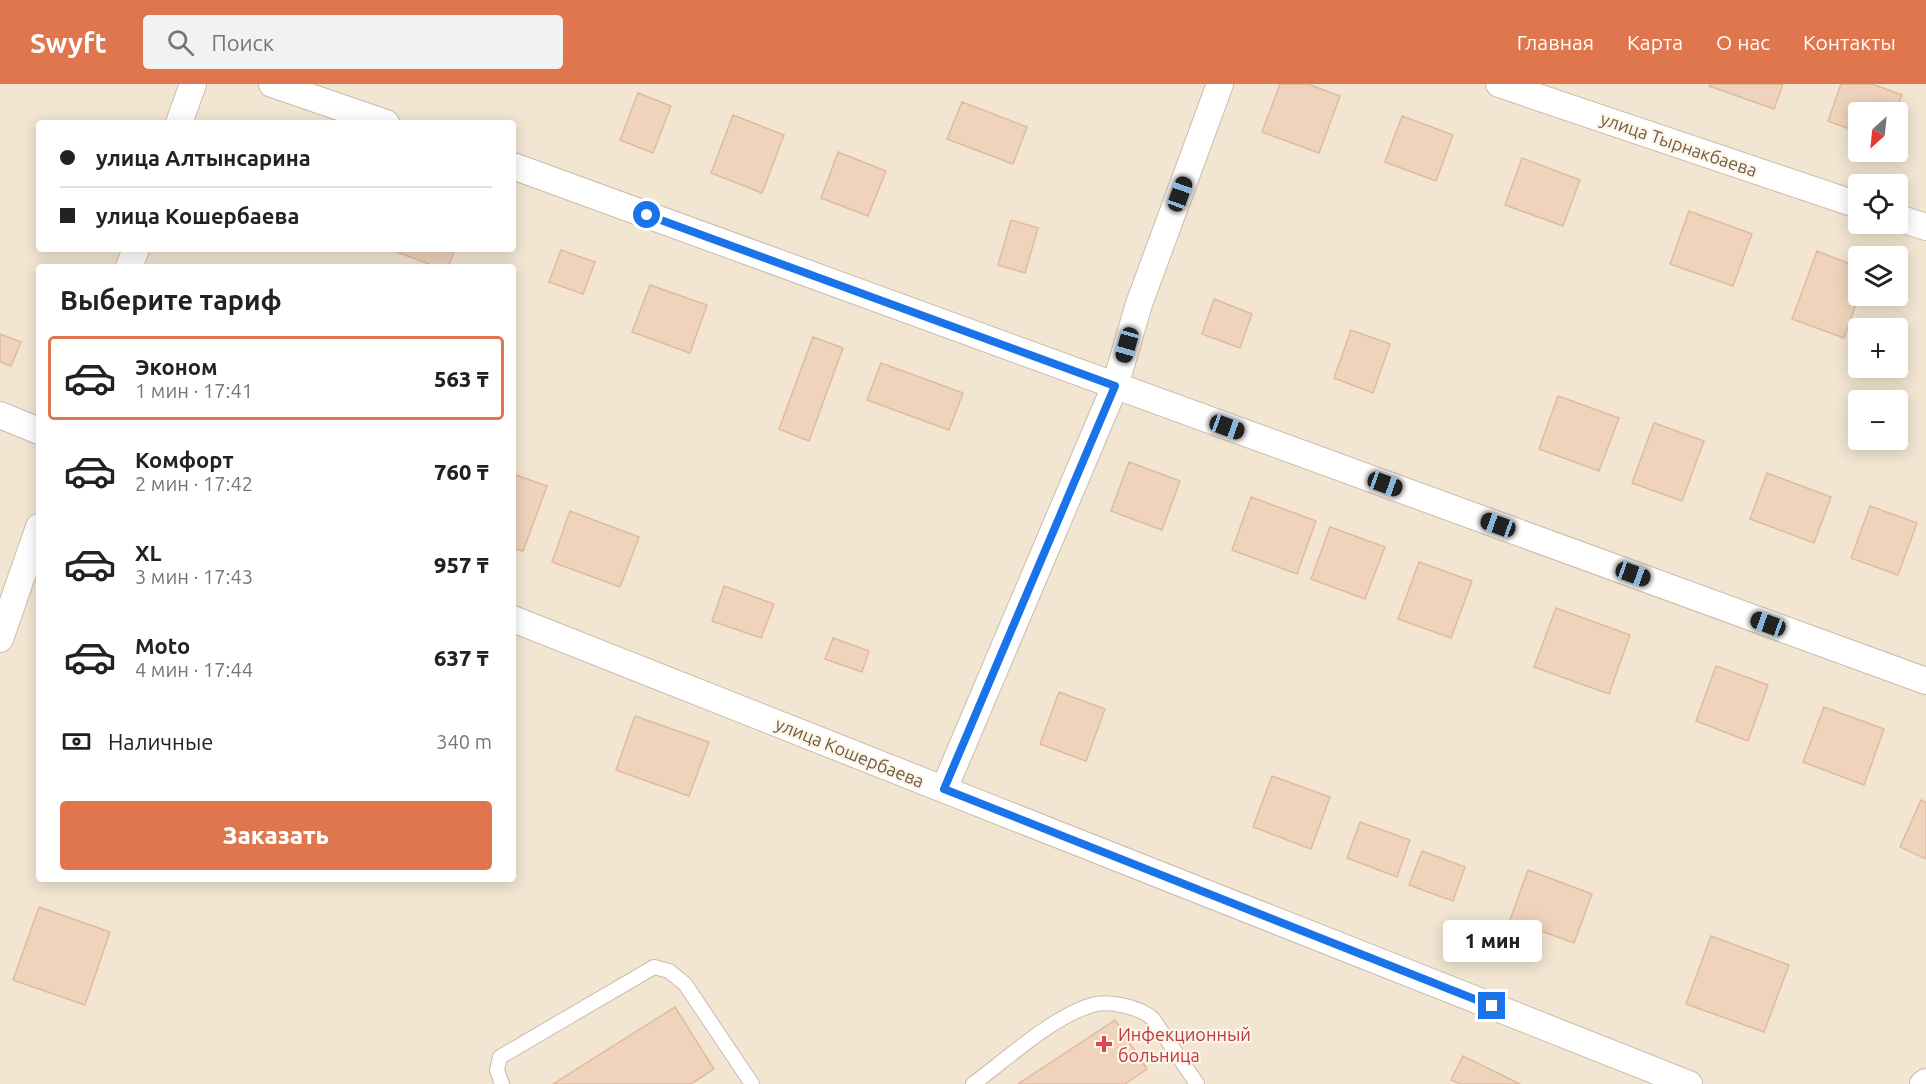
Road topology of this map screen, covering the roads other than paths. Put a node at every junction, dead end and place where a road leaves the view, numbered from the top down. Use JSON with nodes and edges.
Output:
{"nodes":[{"id":1,"x":193,"y":84,"type":"edge"},
{"id":2,"x":272,"y":84,"type":"edge"},
{"id":3,"x":1220,"y":84,"type":"edge"},
{"id":4,"x":1499,"y":84,"type":"edge"},
{"id":5,"x":180,"y":120,"type":"edge"},
{"id":6,"x":377,"y":120,"type":"edge"},
{"id":7,"x":516,"y":167,"type":"edge"},
{"id":8,"x":1848,"y":201,"type":"edge"},
{"id":9,"x":1908,"y":221,"type":"edge"},
{"id":10,"x":1926,"y":227,"type":"edge"},
{"id":11,"x":1115,"y":386,"type":"junction"},
{"id":12,"x":0,"y":415,"type":"edge"},
{"id":13,"x":36,"y":430,"type":"edge"},
{"id":14,"x":36,"y":536,"type":"edge"},
{"id":15,"x":516,"y":620,"type":"edge"},
{"id":16,"x":0,"y":639,"type":"edge"},
{"id":17,"x":1926,"y":681,"type":"edge"},
{"id":18,"x":944,"y":789,"type":"junction"},
{"id":19,"x":502,"y":1084,"type":"edge"},
{"id":20,"x":752,"y":1084,"type":"edge"},
{"id":21,"x":973,"y":1084,"type":"edge"},
{"id":22,"x":1197,"y":1084,"type":"edge"},
{"id":23,"x":1689,"y":1084,"type":"edge"}],
"edges":[{"from":1,"to":5,"type":"street"},
{"from":2,"to":6,"type":"street"},
{"from":3,"to":11,"type":"street"},
{"from":4,"to":8,"type":"street","name":"улица Тырнакбаева"},
{"from":7,"to":11,"type":"street"},
{"from":9,"to":10,"type":"street"},
{"from":11,"to":17,"type":"street"},
{"from":11,"to":18,"type":"street"},
{"from":12,"to":13,"type":"street"},
{"from":14,"to":16,"type":"street"},
{"from":15,"to":18,"type":"street","name":"улица Кошербаева"},
{"from":18,"to":23,"type":"street","name":"улица Кошербаева"},
{"from":19,"to":20,"type":"lane"},
{"from":21,"to":22,"type":"lane"}]}
